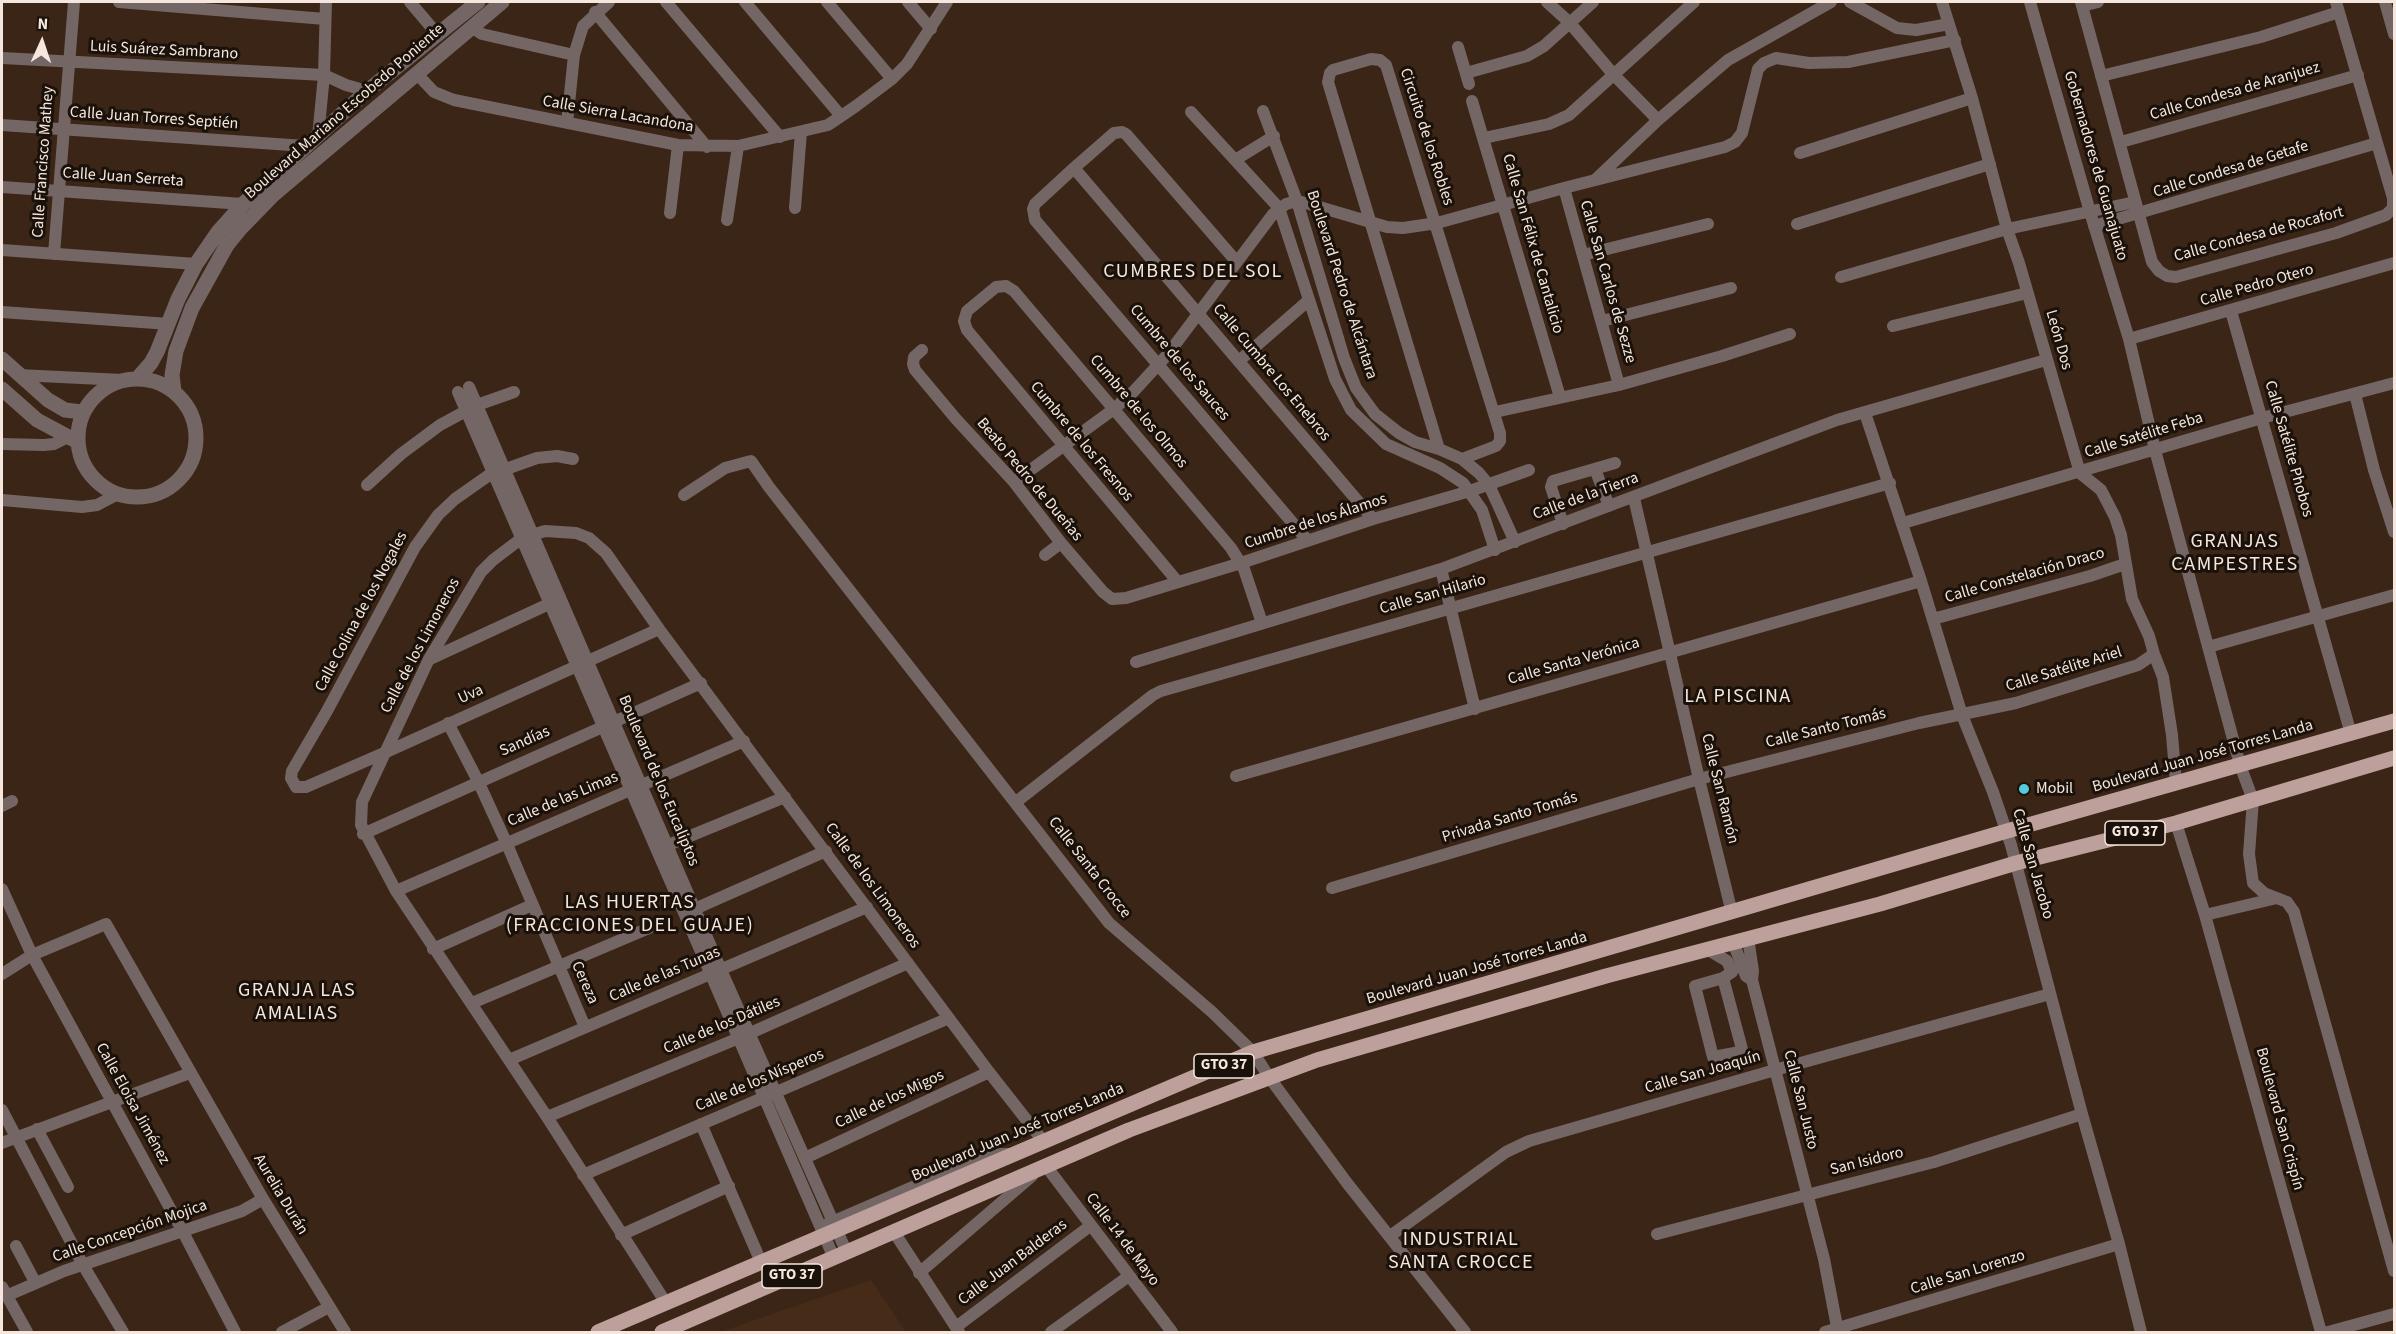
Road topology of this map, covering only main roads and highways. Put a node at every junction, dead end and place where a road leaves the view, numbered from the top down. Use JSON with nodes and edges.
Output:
{"nodes":[{"id":1,"x":2394,"y":721,"type":"edge"},
{"id":2,"x":2394,"y":758,"type":"edge"},
{"id":3,"x":598,"y":1332,"type":"edge"},
{"id":4,"x":662,"y":1332,"type":"edge"}],
"edges":[{"from":1,"to":3,"type":"main road","name":"Boulevard Juan José Torres Landa","number":"GTO 37"},
{"from":2,"to":4,"type":"main road","number":"GTO 37"}]}
